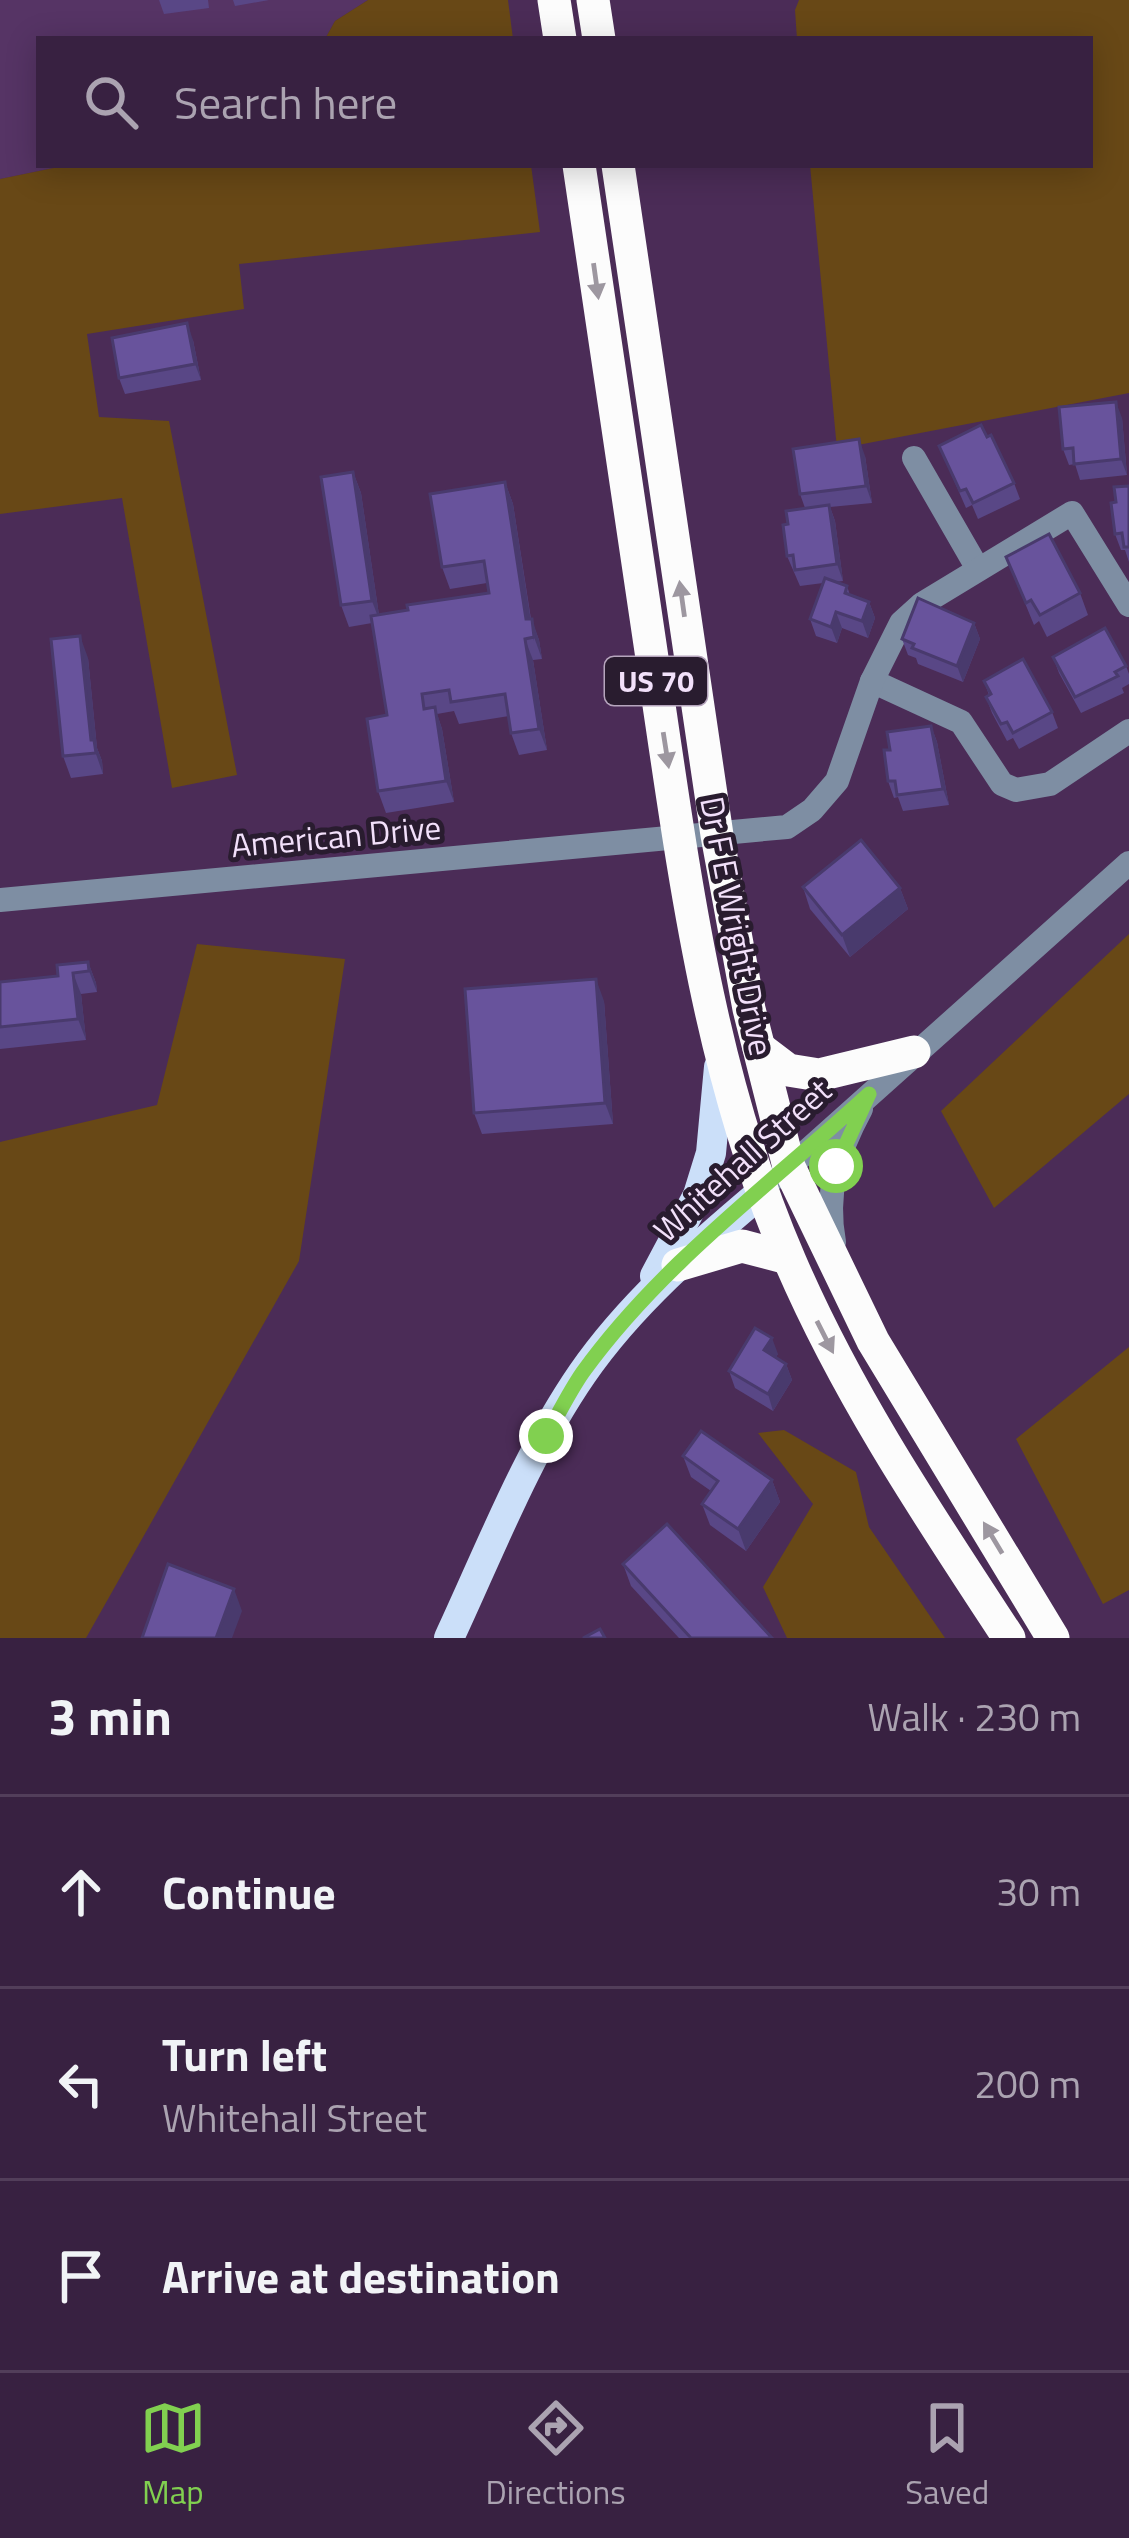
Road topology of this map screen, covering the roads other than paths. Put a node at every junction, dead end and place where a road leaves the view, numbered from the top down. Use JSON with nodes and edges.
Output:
{"nodes":[{"id":1,"x":554,"y":0,"type":"edge"},
{"id":2,"x":593,"y":0,"type":"edge"},
{"id":3,"x":560,"y":36,"type":"edge"},
{"id":4,"x":598,"y":36,"type":"edge"},
{"id":5,"x":578,"y":168,"type":"edge"},
{"id":6,"x":618,"y":168,"type":"edge"},
{"id":7,"x":914,"y":458,"type":"dead end"},
{"id":8,"x":978,"y":569,"type":"junction"},
{"id":9,"x":1129,"y":605,"type":"edge"},
{"id":10,"x":872,"y":681,"type":"junction"},
{"id":11,"x":1129,"y":731,"type":"edge"},
{"id":12,"x":717,"y":835,"type":"junction"},
{"id":13,"x":679,"y":838,"type":"junction"},
{"id":14,"x":1129,"y":863,"type":"edge"},
{"id":15,"x":0,"y":900,"type":"edge"},
{"id":16,"x":759,"y":1048,"type":"junction"},
{"id":17,"x":914,"y":1052,"type":"junction"},
{"id":18,"x":720,"y":1055,"type":"junction"},
{"id":19,"x":869,"y":1094,"type":"junction"},
{"id":20,"x":789,"y":1167,"type":"junction"},
{"id":21,"x":763,"y":1191,"type":"junction"},
{"id":22,"x":788,"y":1258,"type":"junction"},
{"id":23,"x":678,"y":1265,"type":"junction"},
{"id":24,"x":838,"y":1268,"type":"junction"},
{"id":25,"x":642,"y":1302,"type":"junction"},
{"id":26,"x":449,"y":1638,"type":"edge"},
{"id":27,"x":1009,"y":1638,"type":"edge"},
{"id":28,"x":1053,"y":1638,"type":"edge"}],
"edges":[{"from":1,"to":3,"type":"highway"},
{"from":2,"to":4,"type":"highway"},
{"from":5,"to":13,"type":"highway","name":"Dr F E Wright Drive","number":"US 70","one_way":true},
{"from":12,"to":6,"type":"highway","number":"US 70","one_way":true},
{"from":7,"to":8,"type":"street"},
{"from":8,"to":9,"type":"street","name":"American Drive"},
{"from":8,"to":10,"type":"street","name":"American Drive"},
{"from":10,"to":11,"type":"street"},
{"from":10,"to":12,"type":"street","name":"American Drive"},
{"from":12,"to":13,"type":"street","name":"American Drive"},
{"from":12,"to":16,"type":"highway","number":"US 70"},
{"from":13,"to":15,"type":"street","name":"American Drive"},
{"from":13,"to":18,"type":"highway","name":"Dr F E Wright Drive","number":"US 70"},
{"from":14,"to":17,"type":"street","name":"Whitehall Street"},
{"from":16,"to":17,"type":"highway"},
{"from":16,"to":20,"type":"highway","number":"US 70"},
{"from":17,"to":19,"type":"street","name":"Whitehall Street"},
{"from":18,"to":21,"type":"highway","name":"Dr F E Wright Drive","number":"US 70"},
{"from":18,"to":25,"type":"main road"},
{"from":19,"to":20,"type":"street","name":"Whitehall Street"},
{"from":19,"to":24,"type":"street"},
{"from":20,"to":21,"type":"street","name":"Whitehall Street"},
{"from":20,"to":24,"type":"highway","number":"US 70"},
{"from":21,"to":22,"type":"highway","name":"Dr F E Wright Drive"},
{"from":21,"to":23,"type":"main road","name":"Whitehall Street"},
{"from":22,"to":23,"type":"highway"},
{"from":22,"to":27,"type":"highway","name":"Dr F E Wright Drive","one_way":true},
{"from":23,"to":25,"type":"main road","name":"Whitehall Street"},
{"from":28,"to":24,"type":"highway","number":"US 70","one_way":true},
{"from":25,"to":26,"type":"main road","name":"Whitehall Street"}]}
